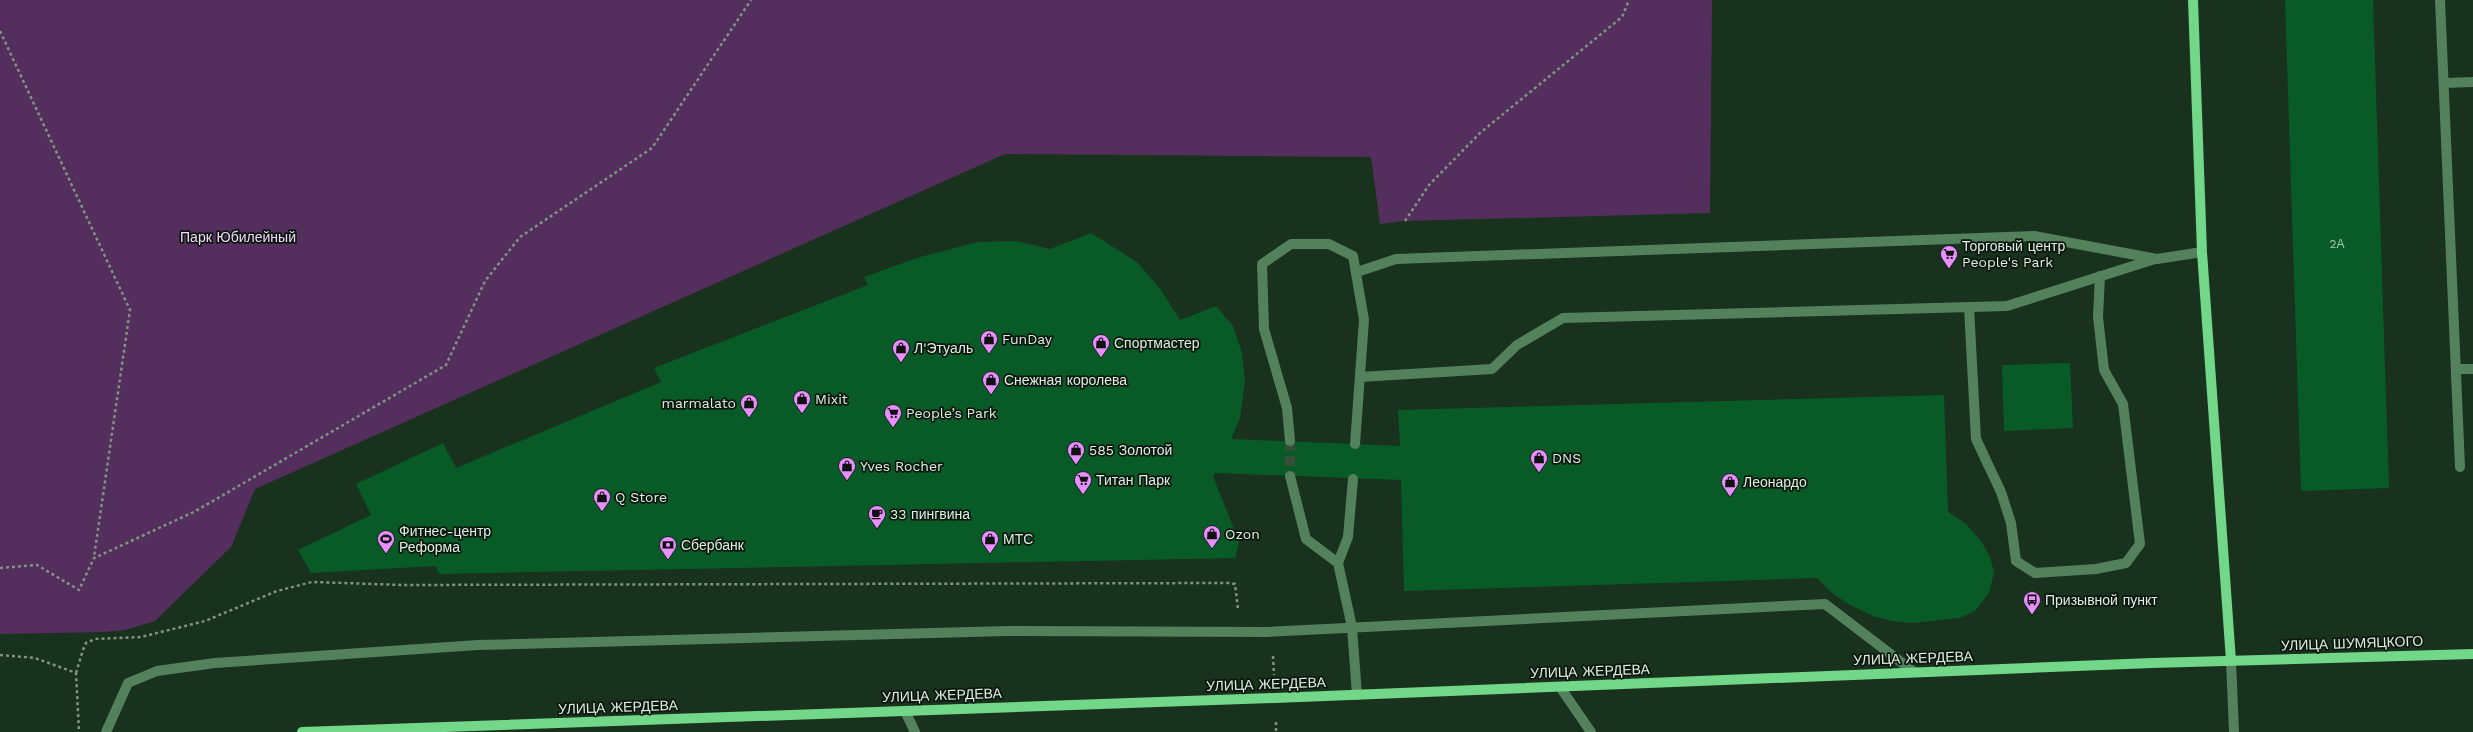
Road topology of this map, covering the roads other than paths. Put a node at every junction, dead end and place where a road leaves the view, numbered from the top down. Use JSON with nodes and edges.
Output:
{"nodes":[{"id":1,"x":2193,"y":0,"type":"edge"},
{"id":2,"x":2440,"y":0,"type":"edge"},
{"id":3,"x":2473,"y":82,"type":"edge"},
{"id":4,"x":2444,"y":83,"type":"junction"},
{"id":5,"x":2202,"y":252,"type":"junction"},
{"id":6,"x":2157,"y":259,"type":"junction"},
{"id":7,"x":1357,"y":272,"type":"junction"},
{"id":8,"x":2100,"y":276,"type":"junction"},
{"id":9,"x":1969,"y":307,"type":"junction"},
{"id":10,"x":2456,"y":369,"type":"junction"},
{"id":11,"x":2473,"y":369,"type":"edge"},
{"id":12,"x":1360,"y":377,"type":"junction"},
{"id":13,"x":1290,"y":441,"type":"tunnel mouth"},
{"id":14,"x":1355,"y":444,"type":"dead end"},
{"id":15,"x":2460,"y":467,"type":"dead end"},
{"id":16,"x":1290,"y":476,"type":"tunnel mouth"},
{"id":17,"x":1353,"y":479,"type":"dead end"},
{"id":18,"x":1338,"y":563,"type":"junction"},
{"id":19,"x":1352,"y":627,"type":"junction"},
{"id":20,"x":2473,"y":654,"type":"edge"},
{"id":21,"x":2231,"y":661,"type":"junction"},
{"id":22,"x":1914,"y":672,"type":"junction"},
{"id":23,"x":1560,"y":687,"type":"junction"},
{"id":24,"x":1357,"y":695,"type":"junction"},
{"id":25,"x":905,"y":711,"type":"junction"},
{"id":26,"x":343,"y":731,"type":"edge"},
{"id":27,"x":106,"y":732,"type":"edge"},
{"id":28,"x":302,"y":732,"type":"edge"},
{"id":29,"x":915,"y":732,"type":"edge"},
{"id":30,"x":1591,"y":732,"type":"edge"},
{"id":31,"x":2234,"y":732,"type":"edge"}],
"edges":[{"from":1,"to":5,"type":"main road"},
{"from":2,"to":4,"type":"street"},
{"from":3,"to":4,"type":"street"},
{"from":4,"to":10,"type":"street"},
{"from":5,"to":6,"type":"street"},
{"from":5,"to":21,"type":"main road"},
{"from":6,"to":7,"type":"street"},
{"from":6,"to":8,"type":"street"},
{"from":7,"to":12,"type":"street"},
{"from":7,"to":13,"type":"street"},
{"from":8,"to":9,"type":"street"},
{"from":8,"to":9,"type":"street"},
{"from":9,"to":12,"type":"street"},
{"from":10,"to":11,"type":"street"},
{"from":10,"to":15,"type":"street"},
{"from":12,"to":14,"type":"street"},
{"from":16,"to":18,"type":"street"},
{"from":17,"to":18,"type":"street"},
{"from":18,"to":19,"type":"street"},
{"from":19,"to":22,"type":"street"},
{"from":19,"to":24,"type":"street"},
{"from":19,"to":27,"type":"street"},
{"from":20,"to":21,"type":"main road","name":"УЛИЦА ШУМЯЦКОГО"},
{"from":21,"to":22,"type":"main road","name":"УЛИЦА ЖЕРДЕВА"},
{"from":21,"to":31,"type":"street"},
{"from":22,"to":23,"type":"main road","name":"УЛИЦА ЖЕРДЕВА"},
{"from":23,"to":24,"type":"main road","name":"УЛИЦА ЖЕРДЕВА"},
{"from":23,"to":30,"type":"street"},
{"from":24,"to":25,"type":"main road","name":"УЛИЦА ЖЕРДЕВА"},
{"from":25,"to":26,"type":"main road","name":"УЛИЦА ЖЕРДЕВА"},
{"from":25,"to":29,"type":"street"},
{"from":26,"to":28,"type":"main road","name":"УЛИЦА ЖЕРДЕВА"}]}
